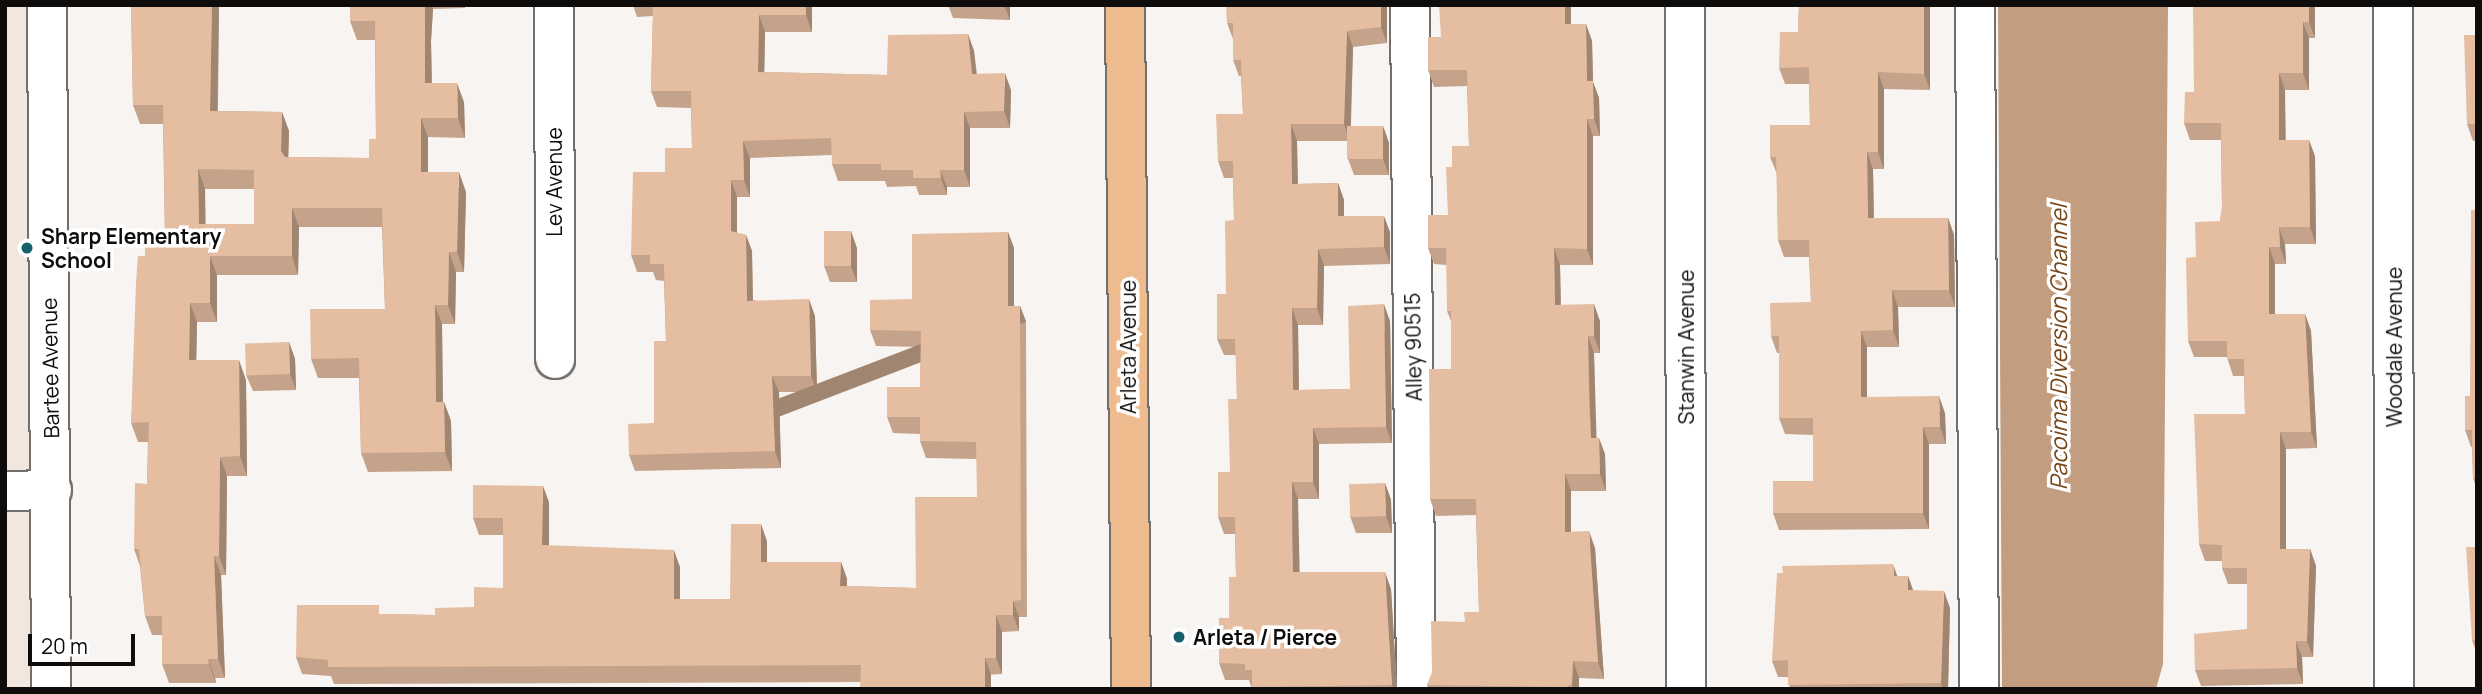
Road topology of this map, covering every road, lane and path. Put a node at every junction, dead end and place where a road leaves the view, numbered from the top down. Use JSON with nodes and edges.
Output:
{"nodes":[{"id":1,"x":47,"y":5,"type":"edge"},
{"id":2,"x":554,"y":5,"type":"edge"},
{"id":3,"x":1125,"y":5,"type":"edge"},
{"id":4,"x":1410,"y":5,"type":"edge"},
{"id":5,"x":1685,"y":5,"type":"edge"},
{"id":6,"x":1975,"y":5,"type":"edge"},
{"id":7,"x":2393,"y":5,"type":"edge"},
{"id":8,"x":555,"y":359,"type":"dead end"},
{"id":9,"x":51,"y":490,"type":"junction"},
{"id":10,"x":5,"y":491,"type":"edge"},
{"id":11,"x":51,"y":689,"type":"edge"},
{"id":12,"x":1131,"y":689,"type":"edge"},
{"id":13,"x":1416,"y":689,"type":"edge"},
{"id":14,"x":1686,"y":689,"type":"edge"},
{"id":15,"x":1979,"y":689,"type":"edge"},
{"id":16,"x":2394,"y":689,"type":"edge"}],
"edges":[{"from":1,"to":9,"type":"street","name":"Bartee Avenue"},
{"from":2,"to":8,"type":"street","name":"Lev Avenue"},
{"from":3,"to":12,"type":"main road","name":"Arleta Avenue"},
{"from":4,"to":13,"type":"street","name":"Alley 90515"},
{"from":5,"to":14,"type":"street","name":"Stanwin Avenue"},
{"from":6,"to":15,"type":"street"},
{"from":7,"to":16,"type":"street","name":"Woodale Avenue"},
{"from":9,"to":10,"type":"street"},
{"from":9,"to":11,"type":"street","name":"Bartee Avenue"}]}
